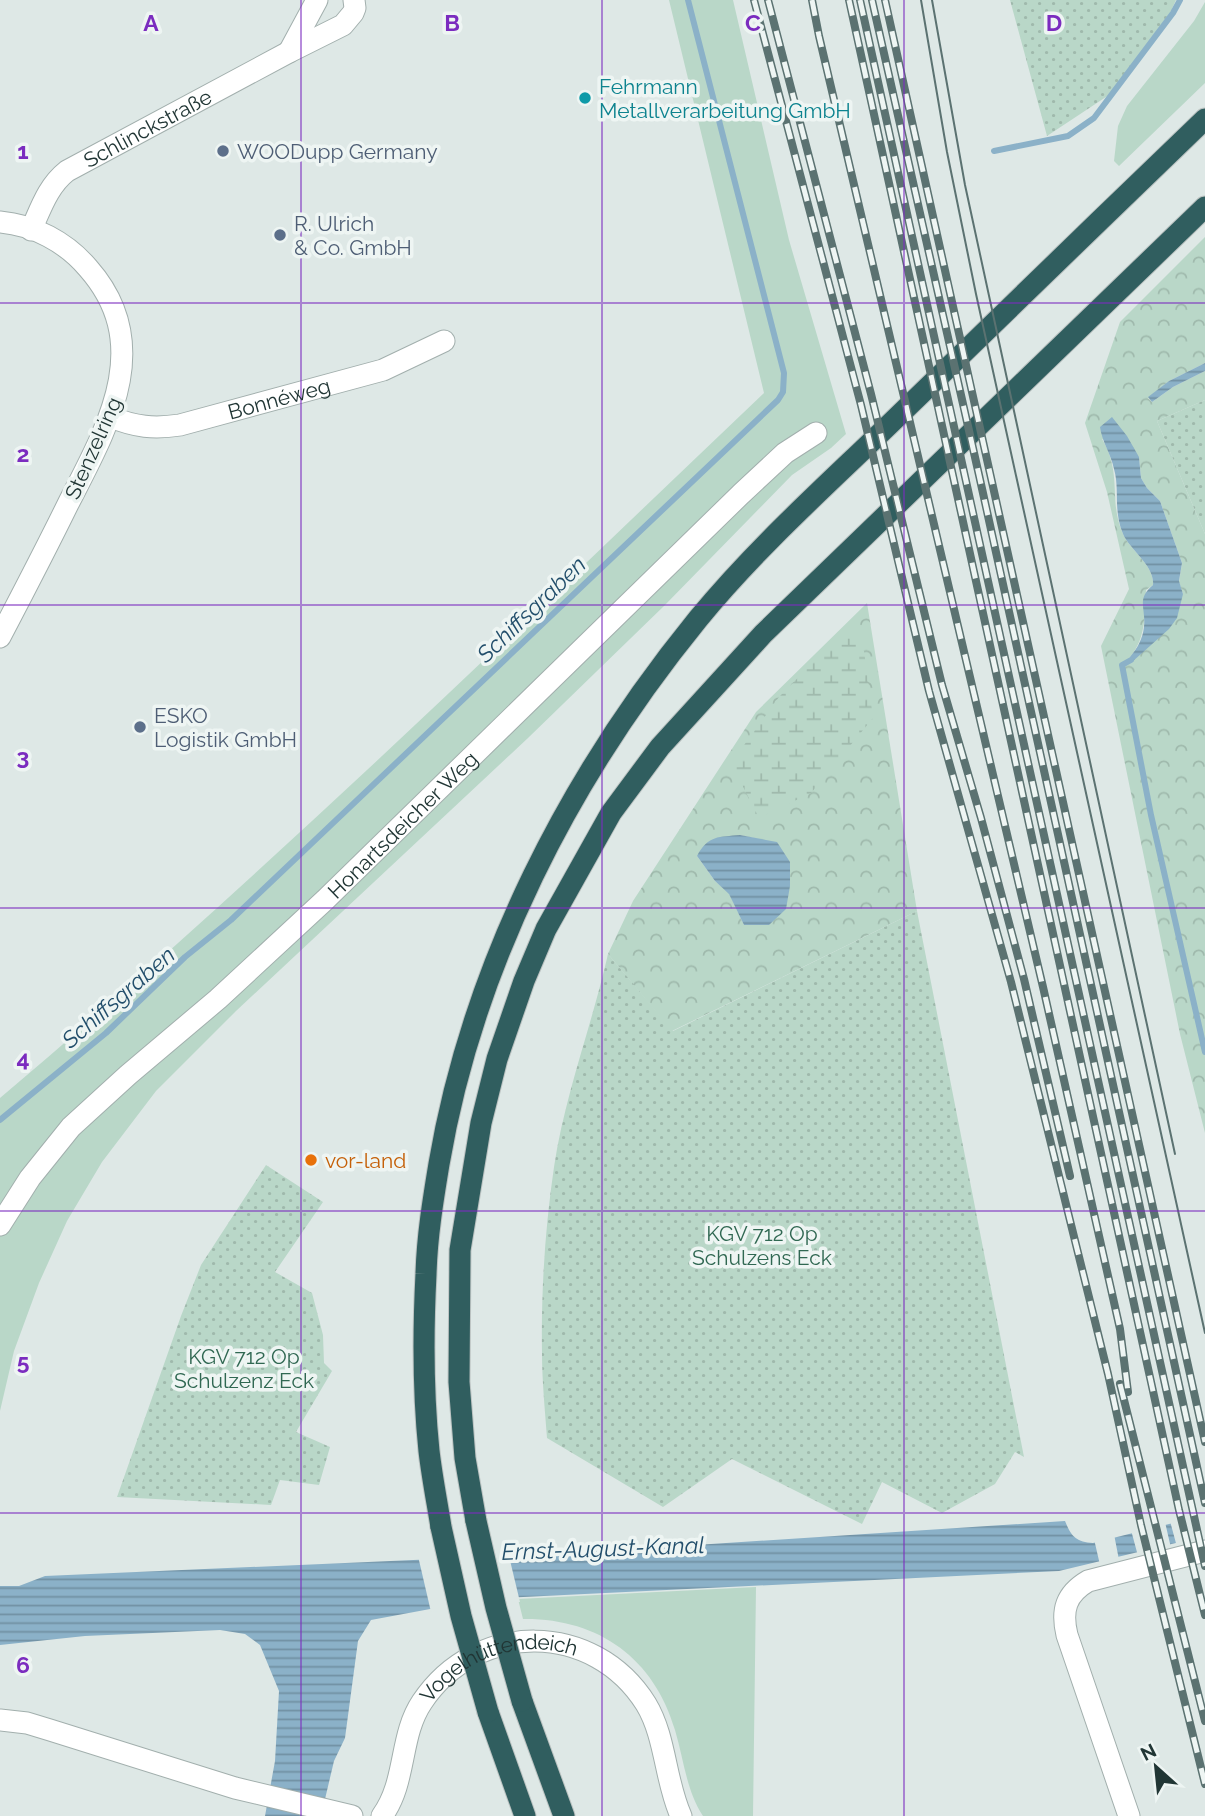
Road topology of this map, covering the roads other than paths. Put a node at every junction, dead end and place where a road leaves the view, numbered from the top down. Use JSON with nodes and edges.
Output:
{"nodes":[{"id":1,"x":317,"y":0,"type":"edge"},
{"id":2,"x":354,"y":0,"type":"edge"},
{"id":3,"x":289,"y":52,"type":"junction"},
{"id":4,"x":1205,"y":119,"type":"edge"},
{"id":5,"x":1205,"y":207,"type":"edge"},
{"id":6,"x":0,"y":222,"type":"edge"},
{"id":7,"x":31,"y":230,"type":"junction"},
{"id":8,"x":444,"y":341,"type":"dead end"},
{"id":9,"x":111,"y":417,"type":"junction"},
{"id":10,"x":816,"y":433,"type":"dead end"},
{"id":11,"x":0,"y":637,"type":"edge"},
{"id":12,"x":0,"y":1225,"type":"edge"},
{"id":13,"x":1205,"y":1551,"type":"edge"},
{"id":14,"x":0,"y":1720,"type":"edge"},
{"id":15,"x":352,"y":1816,"type":"edge"},
{"id":16,"x":382,"y":1816,"type":"edge"},
{"id":17,"x":525,"y":1816,"type":"edge"},
{"id":18,"x":564,"y":1816,"type":"edge"},
{"id":19,"x":681,"y":1816,"type":"edge"},
{"id":20,"x":1129,"y":1816,"type":"edge"}],
"edges":[{"from":1,"to":3,"type":"street"},
{"from":2,"to":3,"type":"street","name":"Schlinckstraße"},
{"from":3,"to":7,"type":"street","name":"Schlinckstraße"},
{"from":4,"to":17,"type":"highway","bridge":true},
{"from":5,"to":18,"type":"highway","bridge":true},
{"from":6,"to":7,"type":"street","name":"Stenzelring"},
{"from":7,"to":9,"type":"street","name":"Stenzelring"},
{"from":8,"to":9,"type":"street","name":"Bonnéweg"},
{"from":9,"to":11,"type":"street","name":"Stenzelring"},
{"from":10,"to":12,"type":"street","name":"Honartsdeicher Weg"},
{"from":13,"to":20,"type":"street"},
{"from":14,"to":15,"type":"street"},
{"from":16,"to":19,"type":"street","name":"Vogelhüttendeich"}]}
